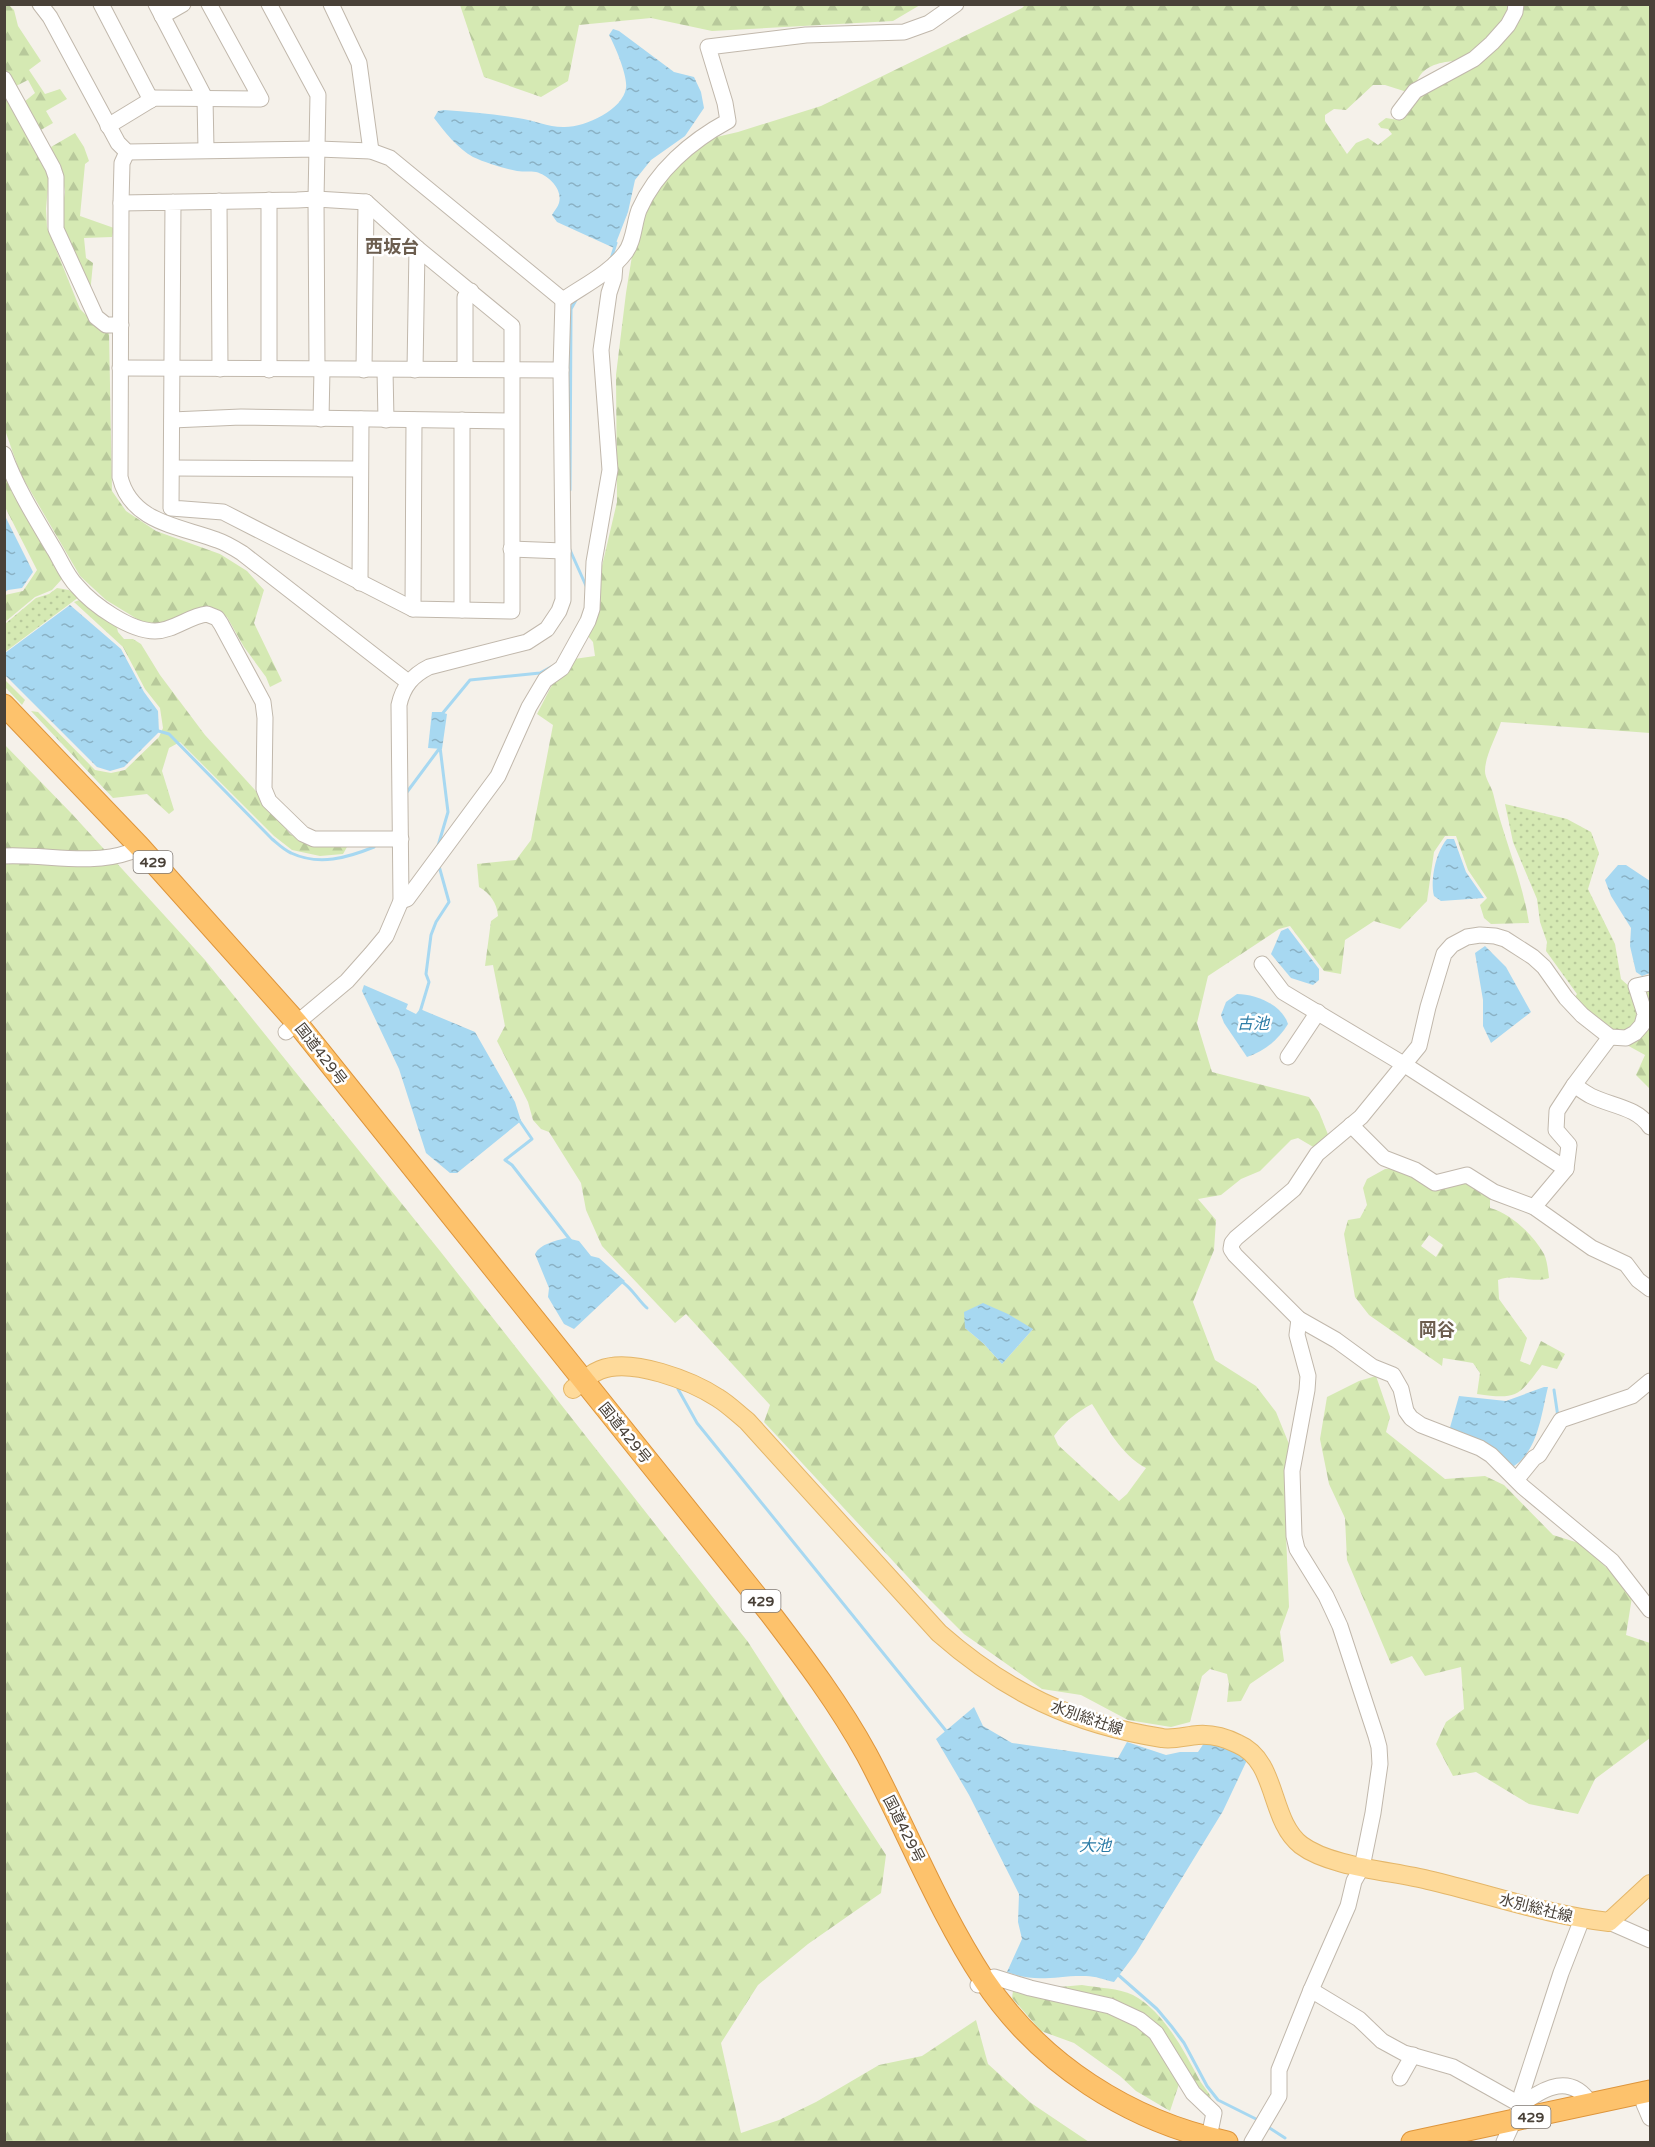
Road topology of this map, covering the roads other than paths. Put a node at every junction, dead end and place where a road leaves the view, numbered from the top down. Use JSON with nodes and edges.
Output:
{"nodes":[{"id":1,"x":40,"y":4,"type":"edge"},
{"id":2,"x":101,"y":4,"type":"edge"},
{"id":3,"x":183,"y":4,"type":"edge"},
{"id":4,"x":209,"y":4,"type":"edge"},
{"id":5,"x":269,"y":4,"type":"edge"},
{"id":6,"x":956,"y":4,"type":"edge"},
{"id":7,"x":1516,"y":4,"type":"edge"},
{"id":8,"x":337,"y":7,"type":"edge"},
{"id":9,"x":159,"y":10,"type":"edge"},
{"id":10,"x":4,"y":79,"type":"edge"},
{"id":11,"x":205,"y":98,"type":"junction"},
{"id":12,"x":151,"y":100,"type":"junction"},
{"id":13,"x":1399,"y":112,"type":"dead end"},
{"id":14,"x":108,"y":126,"type":"junction"},
{"id":15,"x":206,"y":149,"type":"junction"},
{"id":16,"x":318,"y":149,"type":"junction"},
{"id":17,"x":371,"y":151,"type":"junction"},
{"id":18,"x":127,"y":152,"type":"junction"},
{"id":19,"x":316,"y":199,"type":"junction"},
{"id":20,"x":269,"y":200,"type":"junction"},
{"id":21,"x":219,"y":201,"type":"junction"},
{"id":22,"x":173,"y":202,"type":"junction"},
{"id":23,"x":366,"y":202,"type":"junction"},
{"id":24,"x":121,"y":203,"type":"junction"},
{"id":25,"x":417,"y":248,"type":"junction"},
{"id":26,"x":615,"y":264,"type":"junction"},
{"id":27,"x":471,"y":291,"type":"junction"},
{"id":28,"x":563,"y":300,"type":"junction"},
{"id":29,"x":121,"y":325,"type":"junction"},
{"id":30,"x":120,"y":368,"type":"junction"},
{"id":31,"x":173,"y":369,"type":"junction"},
{"id":32,"x":220,"y":369,"type":"junction"},
{"id":33,"x":320,"y":369,"type":"junction"},
{"id":34,"x":465,"y":369,"type":"junction"},
{"id":35,"x":513,"y":369,"type":"junction"},
{"id":36,"x":269,"y":370,"type":"junction"},
{"id":37,"x":364,"y":370,"type":"junction"},
{"id":38,"x":385,"y":370,"type":"junction"},
{"id":39,"x":415,"y":370,"type":"junction"},
{"id":40,"x":561,"y":370,"type":"junction"},
{"id":41,"x":321,"y":419,"type":"junction"},
{"id":42,"x":361,"y":419,"type":"junction"},
{"id":43,"x":172,"y":420,"type":"junction"},
{"id":44,"x":386,"y":420,"type":"junction"},
{"id":45,"x":414,"y":420,"type":"junction"},
{"id":46,"x":462,"y":420,"type":"junction"},
{"id":47,"x":511,"y":421,"type":"junction"},
{"id":48,"x":4,"y":454,"type":"edge"},
{"id":49,"x":172,"y":468,"type":"junction"},
{"id":50,"x":360,"y":469,"type":"junction"},
{"id":51,"x":511,"y":549,"type":"junction"},
{"id":52,"x":563,"y":551,"type":"junction"},
{"id":53,"x":360,"y":583,"type":"junction"},
{"id":54,"x":412,"y":609,"type":"junction"},
{"id":55,"x":462,"y":610,"type":"junction"},
{"id":56,"x":408,"y":682,"type":"junction"},
{"id":57,"x":4,"y":705,"type":"edge"},
{"id":58,"x":4,"y":721,"type":"edge"},
{"id":59,"x":401,"y":839,"type":"junction"},
{"id":60,"x":130,"y":852,"type":"junction"},
{"id":61,"x":4,"y":856,"type":"edge"},
{"id":62,"x":400,"y":901,"type":"junction"},
{"id":63,"x":1262,"y":964,"type":"dead end"},
{"id":64,"x":1650,"y":983,"type":"edge"},
{"id":65,"x":1318,"y":1012,"type":"junction"},
{"id":66,"x":292,"y":1027,"type":"junction"},
{"id":67,"x":1610,"y":1037,"type":"junction"},
{"id":68,"x":1288,"y":1057,"type":"dead end"},
{"id":69,"x":1405,"y":1065,"type":"junction"},
{"id":70,"x":1575,"y":1085,"type":"junction"},
{"id":71,"x":1351,"y":1125,"type":"junction"},
{"id":72,"x":1650,"y":1127,"type":"edge"},
{"id":73,"x":1566,"y":1169,"type":"junction"},
{"id":74,"x":1534,"y":1207,"type":"junction"},
{"id":75,"x":1650,"y":1289,"type":"edge"},
{"id":76,"x":1299,"y":1319,"type":"junction"},
{"id":77,"x":1650,"y":1382,"type":"edge"},
{"id":78,"x":578,"y":1385,"type":"junction"},
{"id":79,"x":1517,"y":1479,"type":"junction"},
{"id":80,"x":1650,"y":1610,"type":"edge"},
{"id":81,"x":1362,"y":1867,"type":"junction"},
{"id":82,"x":1650,"y":1884,"type":"edge"},
{"id":83,"x":1582,"y":1919,"type":"junction"},
{"id":84,"x":1609,"y":1923,"type":"junction"},
{"id":85,"x":1650,"y":1940,"type":"edge"},
{"id":86,"x":980,"y":1984,"type":"junction"},
{"id":87,"x":1311,"y":1990,"type":"junction"},
{"id":88,"x":1413,"y":2055,"type":"junction"},
{"id":89,"x":1400,"y":2078,"type":"dead end"},
{"id":90,"x":1649,"y":2104,"type":"edge"},
{"id":91,"x":1511,"y":2125,"type":"edge"},
{"id":92,"x":1215,"y":2141,"type":"edge"},
{"id":93,"x":1178,"y":2142,"type":"edge"},
{"id":94,"x":1252,"y":2142,"type":"edge"},
{"id":95,"x":1412,"y":2142,"type":"edge"},
{"id":96,"x":1464,"y":2142,"type":"edge"}],
"edges":[{"from":1,"to":14,"type":"street"},
{"from":2,"to":12,"type":"street"},
{"from":3,"to":9,"type":"street"},
{"from":4,"to":11,"type":"street"},
{"from":5,"to":16,"type":"street"},
{"from":6,"to":26,"type":"street"},
{"from":7,"to":13,"type":"street"},
{"from":8,"to":17,"type":"street"},
{"from":9,"to":11,"type":"street"},
{"from":10,"to":29,"type":"street"},
{"from":11,"to":12,"type":"street"},
{"from":11,"to":15,"type":"street"},
{"from":12,"to":14,"type":"street"},
{"from":14,"to":18,"type":"street"},
{"from":15,"to":16,"type":"street"},
{"from":15,"to":18,"type":"street"},
{"from":16,"to":17,"type":"street"},
{"from":16,"to":19,"type":"street"},
{"from":17,"to":28,"type":"street"},
{"from":18,"to":24,"type":"street"},
{"from":19,"to":20,"type":"street"},
{"from":19,"to":23,"type":"street"},
{"from":19,"to":33,"type":"street"},
{"from":20,"to":21,"type":"street"},
{"from":20,"to":36,"type":"street"},
{"from":21,"to":22,"type":"street"},
{"from":21,"to":32,"type":"street"},
{"from":22,"to":24,"type":"street"},
{"from":22,"to":31,"type":"street"},
{"from":23,"to":25,"type":"street"},
{"from":23,"to":37,"type":"street"},
{"from":24,"to":29,"type":"street"},
{"from":25,"to":27,"type":"street"},
{"from":25,"to":39,"type":"street"},
{"from":26,"to":28,"type":"street"},
{"from":26,"to":62,"type":"street"},
{"from":27,"to":34,"type":"street"},
{"from":27,"to":35,"type":"street"},
{"from":28,"to":40,"type":"street"},
{"from":29,"to":30,"type":"street"},
{"from":30,"to":31,"type":"street"},
{"from":30,"to":56,"type":"street"},
{"from":31,"to":32,"type":"street"},
{"from":31,"to":43,"type":"street"},
{"from":32,"to":36,"type":"street"},
{"from":33,"to":36,"type":"street"},
{"from":33,"to":37,"type":"street"},
{"from":33,"to":41,"type":"street"},
{"from":34,"to":35,"type":"street"},
{"from":34,"to":39,"type":"street"},
{"from":35,"to":40,"type":"street"},
{"from":35,"to":47,"type":"street"},
{"from":37,"to":38,"type":"street"},
{"from":38,"to":39,"type":"street"},
{"from":38,"to":44,"type":"street"},
{"from":40,"to":52,"type":"street"},
{"from":41,"to":42,"type":"street"},
{"from":41,"to":43,"type":"street"},
{"from":42,"to":44,"type":"street"},
{"from":42,"to":50,"type":"street"},
{"from":43,"to":49,"type":"street"},
{"from":44,"to":45,"type":"street"},
{"from":45,"to":46,"type":"street"},
{"from":45,"to":54,"type":"street"},
{"from":46,"to":47,"type":"street"},
{"from":46,"to":55,"type":"street"},
{"from":47,"to":51,"type":"street"},
{"from":48,"to":59,"type":"street"},
{"from":49,"to":50,"type":"street"},
{"from":49,"to":53,"type":"street"},
{"from":50,"to":53,"type":"street"},
{"from":51,"to":52,"type":"street"},
{"from":51,"to":55,"type":"street"},
{"from":52,"to":56,"type":"street"},
{"from":53,"to":54,"type":"street"},
{"from":54,"to":55,"type":"street"},
{"from":56,"to":59,"type":"street"},
{"from":57,"to":66,"type":"highway","name":"国道429号","number":"429"},
{"from":58,"to":60,"type":"highway","name":"国道429号","number":"429"},
{"from":59,"to":62,"type":"street"},
{"from":60,"to":61,"type":"street"},
{"from":60,"to":66,"type":"highway","name":"国道429号","number":"429"},
{"from":62,"to":66,"type":"street"},
{"from":63,"to":65,"type":"street"},
{"from":64,"to":67,"type":"street"},
{"from":65,"to":68,"type":"street"},
{"from":65,"to":69,"type":"street"},
{"from":66,"to":78,"type":"highway","name":"国道429号","number":"429"},
{"from":67,"to":69,"type":"street"},
{"from":67,"to":70,"type":"street"},
{"from":69,"to":71,"type":"street"},
{"from":69,"to":73,"type":"street"},
{"from":70,"to":72,"type":"street"},
{"from":70,"to":73,"type":"street"},
{"from":71,"to":74,"type":"street"},
{"from":71,"to":76,"type":"street"},
{"from":73,"to":74,"type":"street"},
{"from":74,"to":75,"type":"street"},
{"from":76,"to":79,"type":"street"},
{"from":76,"to":81,"type":"street"},
{"from":77,"to":79,"type":"street"},
{"from":78,"to":81,"type":"main road","name":"水別総社線"},
{"from":78,"to":86,"type":"highway","name":"国道429号","number":"429"},
{"from":79,"to":80,"type":"street"},
{"from":81,"to":83,"type":"main road","name":"水別総社線"},
{"from":81,"to":87,"type":"street"},
{"from":82,"to":84,"type":"main road"},
{"from":83,"to":84,"type":"main road","name":"水別総社線"},
{"from":83,"to":91,"type":"street"},
{"from":84,"to":85,"type":"street"},
{"from":86,"to":92,"type":"highway","name":"国道429号","number":"429"},
{"from":86,"to":92,"type":"street"},
{"from":86,"to":93,"type":"highway","name":"国道429号","number":"429"},
{"from":87,"to":88,"type":"street"},
{"from":87,"to":94,"type":"street"},
{"from":88,"to":89,"type":"street"},
{"from":88,"to":91,"type":"street"},
{"from":90,"to":91,"type":"highway","number":"429"},
{"from":90,"to":91,"type":"highway","number":"429"},
{"from":91,"to":95,"type":"highway","number":"429"},
{"from":91,"to":96,"type":"highway","number":"429"}]}
